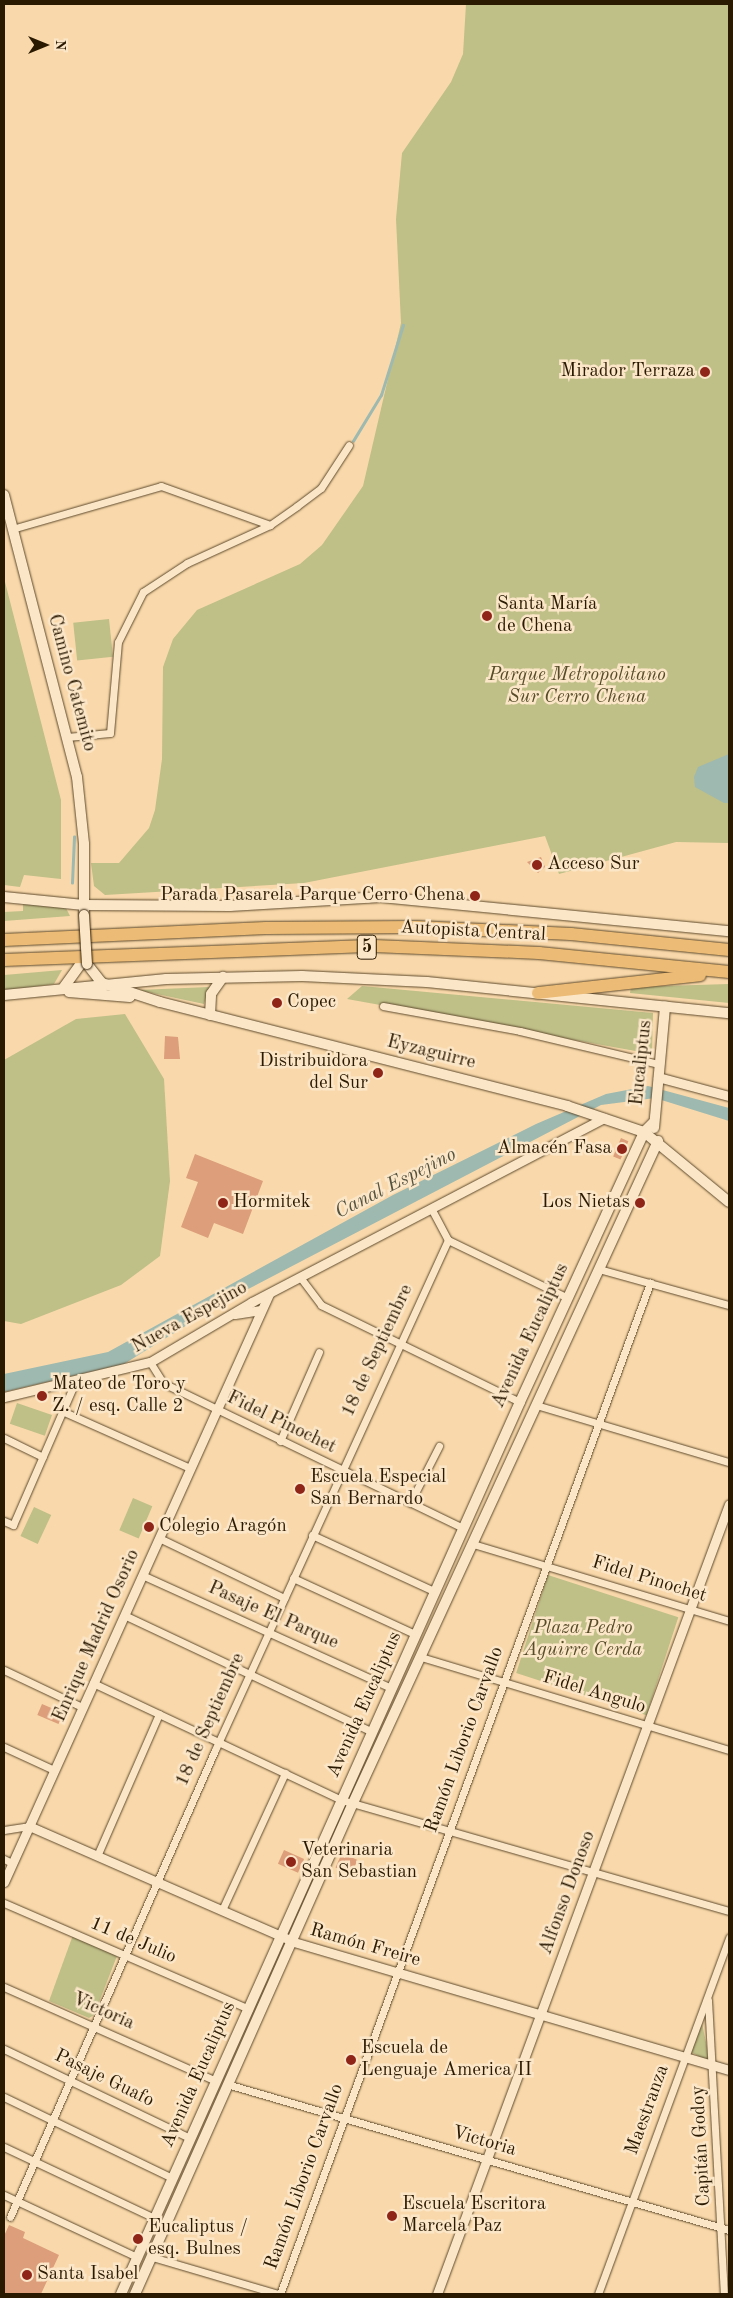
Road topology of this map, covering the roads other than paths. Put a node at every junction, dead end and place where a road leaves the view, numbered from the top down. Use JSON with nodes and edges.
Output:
{"nodes":[{"id":1,"x":349,"y":445,"type":"dead end"},
{"id":2,"x":4,"y":494,"type":"edge"},
{"id":3,"x":270,"y":525,"type":"junction"},
{"id":4,"x":12,"y":529,"type":"junction"},
{"id":5,"x":66,"y":737,"type":"junction"},
{"id":6,"x":84,"y":882,"type":"junction"},
{"id":7,"x":4,"y":897,"type":"edge"},
{"id":8,"x":63,"y":904,"type":"junction"},
{"id":9,"x":84,"y":910,"type":"junction"},
{"id":10,"x":729,"y":931,"type":"edge"},
{"id":11,"x":4,"y":940,"type":"edge"},
{"id":12,"x":729,"y":950,"type":"edge"},
{"id":13,"x":4,"y":960,"type":"edge"},
{"id":14,"x":84,"y":961,"type":"junction"},
{"id":15,"x":729,"y":973,"type":"edge"},
{"id":16,"x":223,"y":977,"type":"junction"},
{"id":17,"x":102,"y":984,"type":"junction"},
{"id":18,"x":64,"y":987,"type":"junction"},
{"id":19,"x":31,"y":991,"type":"junction"},
{"id":20,"x":538,"y":993,"type":"junction"},
{"id":21,"x":4,"y":995,"type":"edge"},
{"id":22,"x":160,"y":1002,"type":"junction"},
{"id":23,"x":383,"y":1006,"type":"dead end"},
{"id":24,"x":665,"y":1006,"type":"junction"},
{"id":25,"x":729,"y":1013,"type":"edge"},
{"id":26,"x":210,"y":1015,"type":"junction"},
{"id":27,"x":659,"y":1064,"type":"junction"},
{"id":28,"x":657,"y":1081,"type":"junction"},
{"id":29,"x":729,"y":1096,"type":"edge"},
{"id":30,"x":604,"y":1118,"type":"junction"},
{"id":31,"x":653,"y":1123,"type":"junction"},
{"id":32,"x":644,"y":1132,"type":"junction"},
{"id":33,"x":658,"y":1141,"type":"junction"},
{"id":34,"x":729,"y":1202,"type":"edge"},
{"id":35,"x":432,"y":1208,"type":"junction"},
{"id":36,"x":448,"y":1240,"type":"junction"},
{"id":37,"x":599,"y":1269,"type":"junction"},
{"id":38,"x":300,"y":1277,"type":"junction"},
{"id":39,"x":650,"y":1283,"type":"junction"},
{"id":40,"x":269,"y":1294,"type":"junction"},
{"id":41,"x":568,"y":1298,"type":"junction"},
{"id":42,"x":729,"y":1305,"type":"edge"},
{"id":43,"x":261,"y":1310,"type":"junction"},
{"id":44,"x":235,"y":1314,"type":"junction"},
{"id":45,"x":400,"y":1343,"type":"junction"},
{"id":46,"x":319,"y":1352,"type":"dead end"},
{"id":47,"x":150,"y":1362,"type":"junction"},
{"id":48,"x":76,"y":1380,"type":"junction"},
{"id":49,"x":4,"y":1396,"type":"edge"},
{"id":50,"x":520,"y":1402,"type":"junction"},
{"id":51,"x":536,"y":1405,"type":"junction"},
{"id":52,"x":216,"y":1410,"type":"junction"},
{"id":53,"x":62,"y":1411,"type":"junction"},
{"id":54,"x":599,"y":1424,"type":"junction"},
{"id":55,"x":4,"y":1438,"type":"edge"},
{"id":56,"x":280,"y":1441,"type":"junction"},
{"id":57,"x":439,"y":1446,"type":"dead end"},
{"id":58,"x":43,"y":1457,"type":"junction"},
{"id":59,"x":729,"y":1462,"type":"edge"},
{"id":60,"x":190,"y":1468,"type":"junction"},
{"id":61,"x":341,"y":1470,"type":"junction"},
{"id":62,"x":410,"y":1503,"type":"junction"},
{"id":63,"x":729,"y":1504,"type":"edge"},
{"id":64,"x":4,"y":1521,"type":"edge"},
{"id":65,"x":463,"y":1528,"type":"junction"},
{"id":66,"x":312,"y":1536,"type":"junction"},
{"id":67,"x":159,"y":1538,"type":"junction"},
{"id":68,"x":473,"y":1544,"type":"junction"},
{"id":69,"x":546,"y":1566,"type":"junction"},
{"id":70,"x":142,"y":1575,"type":"junction"},
{"id":71,"x":293,"y":1578,"type":"junction"},
{"id":72,"x":434,"y":1591,"type":"junction"},
{"id":73,"x":284,"y":1598,"type":"junction"},
{"id":74,"x":690,"y":1610,"type":"junction"},
{"id":75,"x":124,"y":1615,"type":"junction"},
{"id":76,"x":729,"y":1621,"type":"edge"},
{"id":77,"x":268,"y":1632,"type":"junction"},
{"id":78,"x":415,"y":1634,"type":"junction"},
{"id":79,"x":420,"y":1657,"type":"junction"},
{"id":80,"x":4,"y":1670,"type":"edge"},
{"id":81,"x":250,"y":1673,"type":"junction"},
{"id":82,"x":503,"y":1682,"type":"junction"},
{"id":83,"x":93,"y":1683,"type":"junction"},
{"id":84,"x":391,"y":1688,"type":"junction"},
{"id":85,"x":82,"y":1707,"type":"junction"},
{"id":86,"x":159,"y":1714,"type":"junction"},
{"id":87,"x":647,"y":1726,"type":"junction"},
{"id":88,"x":371,"y":1731,"type":"junction"},
{"id":89,"x":219,"y":1742,"type":"junction"},
{"id":90,"x":4,"y":1747,"type":"edge"},
{"id":91,"x":729,"y":1750,"type":"edge"},
{"id":92,"x":54,"y":1770,"type":"junction"},
{"id":93,"x":285,"y":1773,"type":"junction"},
{"id":94,"x":342,"y":1800,"type":"junction"},
{"id":95,"x":353,"y":1803,"type":"junction"},
{"id":96,"x":28,"y":1826,"type":"junction"},
{"id":97,"x":4,"y":1830,"type":"edge"},
{"id":98,"x":449,"y":1830,"type":"junction"},
{"id":99,"x":97,"y":1856,"type":"junction"},
{"id":100,"x":8,"y":1861,"type":"edge"},
{"id":101,"x":593,"y":1872,"type":"junction"},
{"id":102,"x":4,"y":1882,"type":"edge"},
{"id":103,"x":157,"y":1882,"type":"junction"},
{"id":104,"x":4,"y":1903,"type":"edge"},
{"id":105,"x":222,"y":1910,"type":"junction"},
{"id":106,"x":729,"y":1911,"type":"edge"},
{"id":107,"x":281,"y":1936,"type":"junction"},
{"id":108,"x":729,"y":1937,"type":"edge"},
{"id":109,"x":294,"y":1942,"type":"junction"},
{"id":110,"x":125,"y":1956,"type":"junction"},
{"id":111,"x":398,"y":1973,"type":"junction"},
{"id":112,"x":4,"y":1987,"type":"edge"},
{"id":113,"x":707,"y":1997,"type":"junction"},
{"id":114,"x":249,"y":2009,"type":"junction"},
{"id":115,"x":540,"y":2015,"type":"junction"},
{"id":116,"x":94,"y":2026,"type":"junction"},
{"id":117,"x":4,"y":2049,"type":"edge"},
{"id":118,"x":685,"y":2058,"type":"junction"},
{"id":119,"x":714,"y":2066,"type":"junction"},
{"id":120,"x":729,"y":2070,"type":"edge"},
{"id":121,"x":71,"y":2081,"type":"junction"},
{"id":122,"x":216,"y":2081,"type":"junction"},
{"id":123,"x":230,"y":2084,"type":"junction"},
{"id":124,"x":4,"y":2097,"type":"edge"},
{"id":125,"x":200,"y":2116,"type":"junction"},
{"id":126,"x":344,"y":2118,"type":"junction"},
{"id":127,"x":54,"y":2121,"type":"junction"},
{"id":128,"x":214,"y":2121,"type":"junction"},
{"id":129,"x":190,"y":2138,"type":"junction"},
{"id":130,"x":4,"y":2147,"type":"edge"},
{"id":131,"x":487,"y":2159,"type":"junction"},
{"id":132,"x":36,"y":2162,"type":"junction"},
{"id":133,"x":172,"y":2178,"type":"junction"},
{"id":134,"x":4,"y":2195,"type":"edge"},
{"id":135,"x":18,"y":2201,"type":"junction"},
{"id":136,"x":632,"y":2202,"type":"junction"},
{"id":137,"x":10,"y":2217,"type":"dead end"},
{"id":138,"x":154,"y":2218,"type":"junction"},
{"id":139,"x":726,"y":2229,"type":"edge"},
{"id":140,"x":137,"y":2257,"type":"junction"},
{"id":141,"x":152,"y":2257,"type":"junction"},
{"id":142,"x":121,"y":2294,"type":"edge"},
{"id":143,"x":135,"y":2294,"type":"edge"},
{"id":144,"x":279,"y":2294,"type":"edge"},
{"id":145,"x":437,"y":2294,"type":"edge"},
{"id":146,"x":598,"y":2294,"type":"edge"},
{"id":147,"x":724,"y":2294,"type":"edge"}],
"edges":[{"from":1,"to":3,"type":"street"},
{"from":2,"to":4,"type":"main road","name":"Camino Catemito"},
{"from":3,"to":4,"type":"street"},
{"from":3,"to":5,"type":"street"},
{"from":4,"to":5,"type":"main road","name":"Camino Catemito"},
{"from":5,"to":6,"type":"main road","name":"Camino Catemito"},
{"from":6,"to":8,"type":"main road"},
{"from":6,"to":9,"type":"main road","name":"Camino Catemito"},
{"from":7,"to":8,"type":"main road"},
{"from":8,"to":9,"type":"main road"},
{"from":9,"to":10,"type":"main road"},
{"from":9,"to":14,"type":"main road","name":"Camino Catemito","bridge":true},
{"from":11,"to":12,"type":"highway","name":"Autopista Central","number":"5"},
{"from":13,"to":15,"type":"highway","name":"Autopista Central","number":"5"},
{"from":14,"to":17,"type":"main road"},
{"from":14,"to":18,"type":"main road"},
{"from":15,"to":20,"type":"highway"},
{"from":16,"to":17,"type":"main road"},
{"from":16,"to":20,"type":"main road"},
{"from":16,"to":26,"type":"main road"},
{"from":17,"to":18,"type":"main road"},
{"from":17,"to":22,"type":"main road","name":"Eyzaguirre"},
{"from":18,"to":19,"type":"main road"},
{"from":19,"to":21,"type":"main road"},
{"from":19,"to":22,"type":"main road"},
{"from":20,"to":24,"type":"main road"},
{"from":22,"to":26,"type":"main road","name":"Eyzaguirre"},
{"from":23,"to":27,"type":"street"},
{"from":24,"to":25,"type":"main road"},
{"from":24,"to":27,"type":"main road","name":"Eucaliptus"},
{"from":26,"to":30,"type":"main road","name":"Eyzaguirre"},
{"from":27,"to":28,"type":"main road","name":"Eucaliptus"},
{"from":28,"to":29,"type":"street"},
{"from":28,"to":31,"type":"main road","name":"Eucaliptus"},
{"from":30,"to":32,"type":"main road","name":"Eyzaguirre"},
{"from":30,"to":35,"type":"street"},
{"from":31,"to":32,"type":"main road","name":"Eucaliptus"},
{"from":31,"to":33,"type":"main road","name":"Eucaliptus"},
{"from":32,"to":33,"type":"main road","name":"Eyzaguirre"},
{"from":32,"to":41,"type":"main road","name":"Avenida Eucaliptus"},
{"from":33,"to":34,"type":"main road","name":"Eyzaguirre"},
{"from":33,"to":37,"type":"main road","name":"Avenida Eucaliptus"},
{"from":35,"to":36,"type":"street"},
{"from":35,"to":38,"type":"street"},
{"from":36,"to":41,"type":"street"},
{"from":36,"to":45,"type":"street","name":"18 de Septiembre"},
{"from":37,"to":39,"type":"street"},
{"from":37,"to":51,"type":"main road","name":"Avenida Eucaliptus"},
{"from":38,"to":40,"type":"street","name":"Nueva Espejino"},
{"from":38,"to":45,"type":"street"},
{"from":39,"to":42,"type":"street"},
{"from":39,"to":54,"type":"street","name":"Ramón Liborio Carvallo"},
{"from":40,"to":43,"type":"street","name":"Enrique Madrid Osorio"},
{"from":40,"to":44,"type":"street","name":"Nueva Espejino"},
{"from":41,"to":50,"type":"main road","name":"Avenida Eucaliptus"},
{"from":43,"to":44,"type":"street"},
{"from":43,"to":52,"type":"street","name":"Enrique Madrid Osorio"},
{"from":44,"to":47,"type":"street","name":"Nueva Espejino"},
{"from":45,"to":50,"type":"street"},
{"from":45,"to":61,"type":"street","name":"18 de Septiembre"},
{"from":46,"to":56,"type":"street"},
{"from":47,"to":48,"type":"street","name":"Nueva Espejino"},
{"from":47,"to":52,"type":"street","name":"Fidel Pinochet"},
{"from":48,"to":49,"type":"street","name":"Nueva Espejino"},
{"from":48,"to":53,"type":"street"},
{"from":50,"to":65,"type":"main road","name":"Avenida Eucaliptus"},
{"from":51,"to":54,"type":"street"},
{"from":51,"to":68,"type":"main road","name":"Avenida Eucaliptus"},
{"from":52,"to":56,"type":"street","name":"Fidel Pinochet"},
{"from":52,"to":60,"type":"street","name":"Enrique Madrid Osorio"},
{"from":53,"to":58,"type":"street"},
{"from":53,"to":60,"type":"street"},
{"from":54,"to":59,"type":"street"},
{"from":54,"to":69,"type":"street","name":"Ramón Liborio Carvallo"},
{"from":55,"to":58,"type":"street"},
{"from":56,"to":61,"type":"street","name":"Fidel Pinochet"},
{"from":57,"to":62,"type":"street"},
{"from":58,"to":64,"type":"street"},
{"from":60,"to":67,"type":"street","name":"Enrique Madrid Osorio"},
{"from":61,"to":62,"type":"street","name":"Fidel Pinochet"},
{"from":61,"to":66,"type":"street","name":"18 de Septiembre"},
{"from":62,"to":65,"type":"street","name":"Fidel Pinochet"},
{"from":63,"to":74,"type":"street","name":"Alfonso Donoso"},
{"from":65,"to":72,"type":"main road","name":"Avenida Eucaliptus"},
{"from":66,"to":71,"type":"street","name":"18 de Septiembre"},
{"from":66,"to":72,"type":"street"},
{"from":67,"to":70,"type":"street","name":"Enrique Madrid Osorio"},
{"from":67,"to":73,"type":"street"},
{"from":68,"to":69,"type":"street","name":"Fidel Pinochet"},
{"from":68,"to":79,"type":"main road","name":"Avenida Eucaliptus"},
{"from":69,"to":74,"type":"street","name":"Fidel Pinochet"},
{"from":69,"to":82,"type":"street","name":"Ramón Liborio Carvallo"},
{"from":70,"to":75,"type":"street","name":"Enrique Madrid Osorio"},
{"from":70,"to":77,"type":"street","name":"Pasaje El Parque"},
{"from":71,"to":73,"type":"street","name":"18 de Septiembre"},
{"from":71,"to":78,"type":"street"},
{"from":72,"to":78,"type":"main road","name":"Avenida Eucaliptus"},
{"from":73,"to":77,"type":"street","name":"18 de Septiembre"},
{"from":74,"to":76,"type":"street","name":"Fidel Pinochet"},
{"from":74,"to":87,"type":"street","name":"Alfonso Donoso"},
{"from":75,"to":81,"type":"street"},
{"from":75,"to":83,"type":"street","name":"Enrique Madrid Osorio"},
{"from":77,"to":81,"type":"street","name":"18 de Septiembre"},
{"from":77,"to":84,"type":"street","name":"Pasaje El Parque"},
{"from":78,"to":84,"type":"main road","name":"Avenida Eucaliptus"},
{"from":79,"to":82,"type":"street","name":"Fidel Angulo"},
{"from":79,"to":95,"type":"main road","name":"Avenida Eucaliptus"},
{"from":80,"to":85,"type":"street"},
{"from":81,"to":88,"type":"street"},
{"from":81,"to":89,"type":"street","name":"18 de Septiembre"},
{"from":82,"to":87,"type":"street","name":"Fidel Angulo"},
{"from":82,"to":98,"type":"street","name":"Ramón Liborio Carvallo"},
{"from":83,"to":85,"type":"street","name":"Enrique Madrid Osorio"},
{"from":83,"to":86,"type":"street"},
{"from":84,"to":88,"type":"main road","name":"Avenida Eucaliptus"},
{"from":85,"to":92,"type":"street","name":"Enrique Madrid Osorio"},
{"from":86,"to":89,"type":"street"},
{"from":86,"to":99,"type":"street"},
{"from":87,"to":91,"type":"street","name":"Fidel Angulo"},
{"from":87,"to":101,"type":"street","name":"Alfonso Donoso"},
{"from":88,"to":94,"type":"main road","name":"Avenida Eucaliptus"},
{"from":89,"to":93,"type":"street"},
{"from":89,"to":103,"type":"street","name":"18 de Septiembre"},
{"from":90,"to":92,"type":"street"},
{"from":92,"to":96,"type":"street","name":"Enrique Madrid Osorio"},
{"from":93,"to":94,"type":"street"},
{"from":93,"to":105,"type":"street"},
{"from":94,"to":95,"type":"street"},
{"from":94,"to":107,"type":"main road","name":"Avenida Eucaliptus"},
{"from":95,"to":98,"type":"street"},
{"from":95,"to":109,"type":"main road","name":"Avenida Eucaliptus"},
{"from":96,"to":97,"type":"street"},
{"from":96,"to":99,"type":"street","name":"Ramón Freire"},
{"from":96,"to":100,"type":"street","name":"Enrique Madrid Osorio"},
{"from":98,"to":101,"type":"street"},
{"from":98,"to":111,"type":"street","name":"Ramón Liborio Carvallo"},
{"from":99,"to":103,"type":"street","name":"Ramón Freire"},
{"from":100,"to":102,"type":"street","name":"Enrique Madrid Osorio"},
{"from":101,"to":106,"type":"street"},
{"from":101,"to":115,"type":"street","name":"Alfonso Donoso"},
{"from":103,"to":105,"type":"street","name":"Ramón Freire"},
{"from":103,"to":110,"type":"street","name":"18 de Septiembre"},
{"from":104,"to":110,"type":"street","name":"11 de Julio"},
{"from":105,"to":107,"type":"street","name":"Ramón Freire"},
{"from":107,"to":109,"type":"street","name":"Ramón Freire"},
{"from":107,"to":114,"type":"main road","name":"Avenida Eucaliptus"},
{"from":108,"to":113,"type":"street","name":"Maestranza"},
{"from":109,"to":111,"type":"street","name":"Ramón Freire"},
{"from":109,"to":123,"type":"main road","name":"Avenida Eucaliptus"},
{"from":110,"to":114,"type":"street","name":"11 de Julio"},
{"from":110,"to":116,"type":"street","name":"18 de Septiembre"},
{"from":111,"to":115,"type":"street","name":"Ramón Freire"},
{"from":111,"to":126,"type":"street","name":"Ramón Liborio Carvallo"},
{"from":112,"to":116,"type":"street","name":"Victoria"},
{"from":113,"to":118,"type":"street","name":"Maestranza"},
{"from":113,"to":119,"type":"street","name":"Capitán Godoy"},
{"from":114,"to":122,"type":"main road","name":"Avenida Eucaliptus"},
{"from":115,"to":118,"type":"street","name":"Ramón Freire"},
{"from":115,"to":131,"type":"street","name":"Alfonso Donoso"},
{"from":116,"to":121,"type":"street","name":"18 de Septiembre"},
{"from":116,"to":122,"type":"street","name":"Victoria"},
{"from":117,"to":121,"type":"street","name":"Pasaje Guafo"},
{"from":118,"to":119,"type":"street","name":"Ramón Freire"},
{"from":118,"to":136,"type":"street","name":"Maestranza"},
{"from":119,"to":120,"type":"street","name":"Ramón Freire"},
{"from":119,"to":139,"type":"street","name":"Capitán Godoy"},
{"from":121,"to":127,"type":"street","name":"18 de Septiembre"},
{"from":121,"to":129,"type":"street","name":"Pasaje Guafo"},
{"from":122,"to":125,"type":"main road","name":"Avenida Eucaliptus"},
{"from":123,"to":126,"type":"street","name":"Victoria"},
{"from":123,"to":128,"type":"main road","name":"Avenida Eucaliptus"},
{"from":124,"to":127,"type":"street"},
{"from":125,"to":128,"type":"main road"},
{"from":125,"to":129,"type":"main road","name":"Avenida Eucaliptus"},
{"from":126,"to":131,"type":"street","name":"Victoria"},
{"from":126,"to":144,"type":"street","name":"Ramón Liborio Carvallo"},
{"from":127,"to":132,"type":"street","name":"18 de Septiembre"},
{"from":127,"to":133,"type":"street"},
{"from":128,"to":141,"type":"main road","name":"Avenida Eucaliptus"},
{"from":129,"to":133,"type":"main road","name":"Avenida Eucaliptus"},
{"from":130,"to":132,"type":"street"},
{"from":131,"to":136,"type":"street","name":"Victoria"},
{"from":131,"to":145,"type":"street","name":"Alfonso Donoso"},
{"from":132,"to":135,"type":"street","name":"18 de Septiembre"},
{"from":132,"to":138,"type":"street"},
{"from":133,"to":138,"type":"main road","name":"Avenida Eucaliptus"},
{"from":134,"to":135,"type":"street"},
{"from":135,"to":137,"type":"street","name":"18 de Septiembre"},
{"from":135,"to":140,"type":"street"},
{"from":136,"to":139,"type":"street","name":"Victoria"},
{"from":136,"to":146,"type":"street","name":"Maestranza"},
{"from":138,"to":140,"type":"main road","name":"Avenida Eucaliptus"},
{"from":139,"to":147,"type":"street","name":"Capitán Godoy"},
{"from":140,"to":142,"type":"main road","name":"Avenida Eucaliptus"},
{"from":141,"to":143,"type":"main road","name":"Avenida Eucaliptus"},
{"from":141,"to":144,"type":"street"}]}
